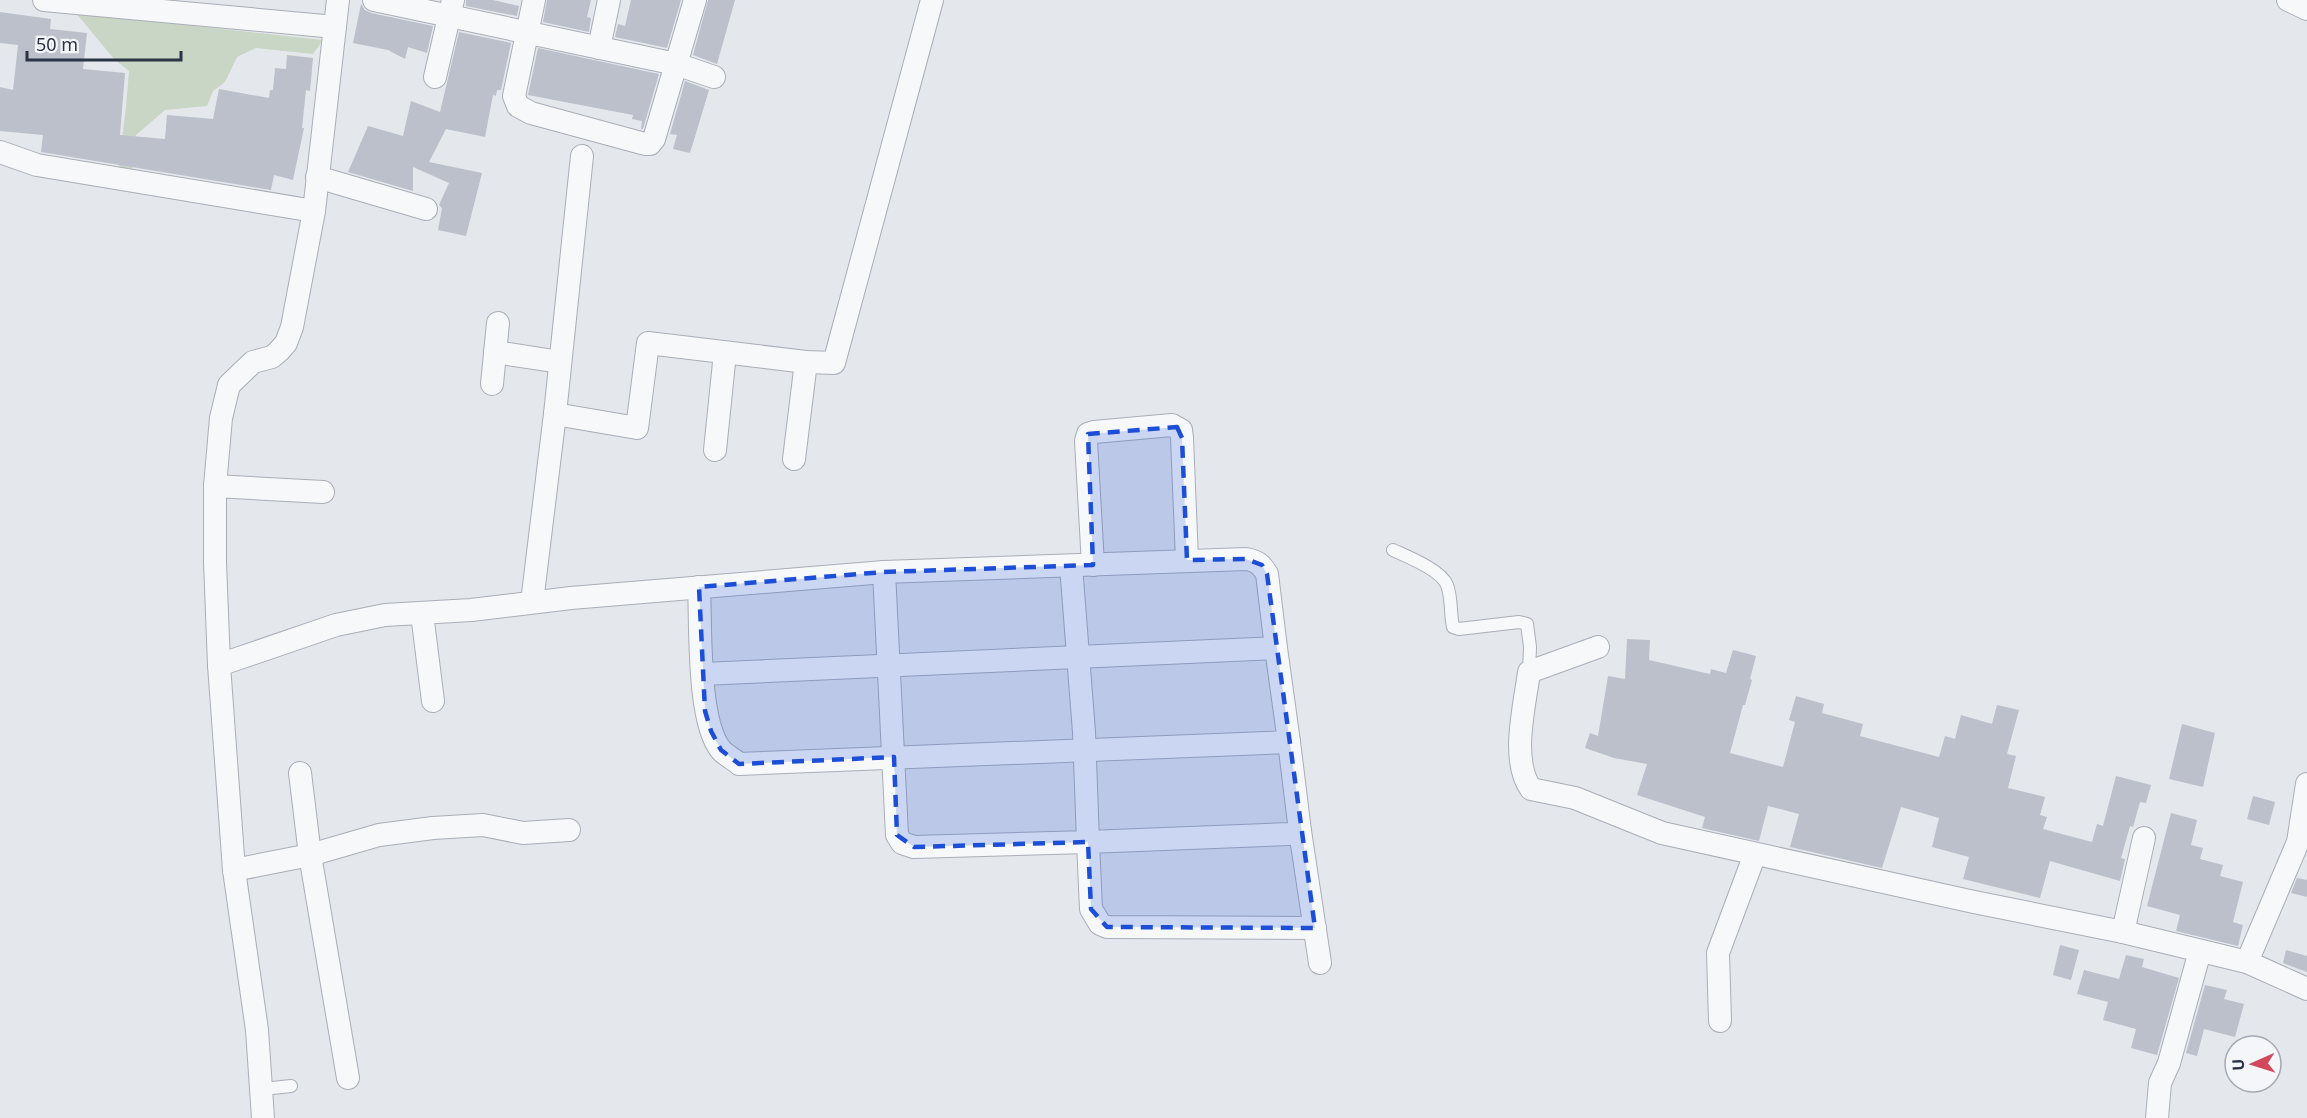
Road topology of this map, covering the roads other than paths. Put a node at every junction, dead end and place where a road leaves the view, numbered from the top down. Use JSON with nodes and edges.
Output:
{"nodes":[{"id":1,"x":44,"y":0,"type":"edge"},
{"id":2,"x":338,"y":0,"type":"edge"},
{"id":3,"x":374,"y":0,"type":"edge"},
{"id":4,"x":534,"y":0,"type":"edge"},
{"id":5,"x":609,"y":0,"type":"edge"},
{"id":6,"x":695,"y":0,"type":"edge"},
{"id":7,"x":932,"y":0,"type":"edge"},
{"id":8,"x":2288,"y":0,"type":"edge"},
{"id":9,"x":452,"y":8,"type":"edge"},
{"id":10,"x":2307,"y":9,"type":"edge"},
{"id":11,"x":335,"y":27,"type":"junction"},
{"id":12,"x":527,"y":33,"type":"junction"},
{"id":13,"x":599,"y":48,"type":"junction"},
{"id":14,"x":676,"y":64,"type":"junction"},
{"id":15,"x":435,"y":77,"type":"dead end"},
{"id":16,"x":714,"y":77,"type":"dead end"},
{"id":17,"x":0,"y":152,"type":"edge"},
{"id":18,"x":582,"y":156,"type":"dead end"},
{"id":19,"x":317,"y":177,"type":"junction"},
{"id":20,"x":426,"y":208,"type":"dead end"},
{"id":21,"x":314,"y":211,"type":"junction"},
{"id":22,"x":498,"y":323,"type":"dead end"},
{"id":23,"x":495,"y":352,"type":"junction"},
{"id":24,"x":725,"y":353,"type":"junction"},
{"id":25,"x":560,"y":362,"type":"junction"},
{"id":26,"x":806,"y":362,"type":"junction"},
{"id":27,"x":492,"y":384,"type":"dead end"},
{"id":28,"x":555,"y":414,"type":"junction"},
{"id":29,"x":715,"y":450,"type":"dead end"},
{"id":30,"x":794,"y":459,"type":"dead end"},
{"id":31,"x":215,"y":486,"type":"junction"},
{"id":32,"x":323,"y":492,"type":"dead end"},
{"id":33,"x":1393,"y":550,"type":"dead end"},
{"id":34,"x":1187,"y":561,"type":"junction"},
{"id":35,"x":1082,"y":566,"type":"junction"},
{"id":36,"x":884,"y":572,"type":"junction"},
{"id":37,"x":699,"y":587,"type":"junction"},
{"id":38,"x":532,"y":602,"type":"junction"},
{"id":39,"x":422,"y":614,"type":"junction"},
{"id":40,"x":1598,"y":647,"type":"dead end"},
{"id":41,"x":1276,"y":648,"type":"junction"},
{"id":42,"x":1079,"y":656,"type":"junction"},
{"id":43,"x":889,"y":664,"type":"junction"},
{"id":44,"x":219,"y":665,"type":"junction"},
{"id":45,"x":1529,"y":672,"type":"junction"},
{"id":46,"x":703,"y":674,"type":"junction"},
{"id":47,"x":433,"y":701,"type":"dead end"},
{"id":48,"x":1289,"y":742,"type":"junction"},
{"id":49,"x":1084,"y":749,"type":"junction"},
{"id":50,"x":894,"y":757,"type":"junction"},
{"id":51,"x":300,"y":773,"type":"dead end"},
{"id":52,"x":2307,"y":784,"type":"edge"},
{"id":53,"x":569,"y":831,"type":"dead end"},
{"id":54,"x":1300,"y":831,"type":"junction"},
{"id":55,"x":2144,"y":838,"type":"dead end"},
{"id":56,"x":1088,"y":842,"type":"junction"},
{"id":57,"x":1755,"y":854,"type":"junction"},
{"id":58,"x":310,"y":855,"type":"junction"},
{"id":59,"x":234,"y":870,"type":"junction"},
{"id":60,"x":1315,"y":928,"type":"junction"},
{"id":61,"x":2123,"y":932,"type":"junction"},
{"id":62,"x":2200,"y":951,"type":"junction"},
{"id":63,"x":1320,"y":963,"type":"dead end"},
{"id":64,"x":2247,"y":963,"type":"junction"},
{"id":65,"x":2307,"y":989,"type":"edge"},
{"id":66,"x":1720,"y":1021,"type":"dead end"},
{"id":67,"x":348,"y":1078,"type":"dead end"},
{"id":68,"x":291,"y":1086,"type":"dead end"},
{"id":69,"x":263,"y":1089,"type":"junction"},
{"id":70,"x":263,"y":1118,"type":"edge"},
{"id":71,"x":2157,"y":1118,"type":"edge"}],
"edges":[{"from":1,"to":11,"type":"street"},
{"from":2,"to":11,"type":"street"},
{"from":3,"to":9,"type":"street"},
{"from":4,"to":12,"type":"street"},
{"from":5,"to":13,"type":"street"},
{"from":6,"to":14,"type":"street"},
{"from":7,"to":26,"type":"street"},
{"from":8,"to":10,"type":"street"},
{"from":9,"to":12,"type":"street"},
{"from":9,"to":15,"type":"street"},
{"from":11,"to":19,"type":"street"},
{"from":12,"to":13,"type":"street"},
{"from":12,"to":14,"type":"street"},
{"from":13,"to":14,"type":"street"},
{"from":14,"to":16,"type":"street"},
{"from":17,"to":21,"type":"street"},
{"from":18,"to":25,"type":"street"},
{"from":19,"to":20,"type":"street"},
{"from":19,"to":21,"type":"street"},
{"from":21,"to":31,"type":"street"},
{"from":22,"to":23,"type":"street"},
{"from":23,"to":25,"type":"street"},
{"from":23,"to":27,"type":"street"},
{"from":24,"to":26,"type":"street"},
{"from":24,"to":28,"type":"street"},
{"from":24,"to":29,"type":"street"},
{"from":25,"to":28,"type":"street"},
{"from":26,"to":30,"type":"street"},
{"from":28,"to":38,"type":"street"},
{"from":31,"to":32,"type":"street"},
{"from":31,"to":44,"type":"street"},
{"from":33,"to":45,"type":"lane"},
{"from":34,"to":35,"type":"street"},
{"from":34,"to":35,"type":"street"},
{"from":34,"to":41,"type":"street"},
{"from":35,"to":36,"type":"street"},
{"from":35,"to":42,"type":"street"},
{"from":36,"to":37,"type":"street"},
{"from":36,"to":43,"type":"street"},
{"from":37,"to":38,"type":"street"},
{"from":37,"to":46,"type":"street"},
{"from":38,"to":39,"type":"street"},
{"from":39,"to":44,"type":"street"},
{"from":39,"to":47,"type":"street"},
{"from":40,"to":45,"type":"street"},
{"from":41,"to":42,"type":"street"},
{"from":41,"to":48,"type":"street"},
{"from":42,"to":43,"type":"street"},
{"from":42,"to":49,"type":"street"},
{"from":43,"to":46,"type":"street"},
{"from":43,"to":50,"type":"street"},
{"from":44,"to":59,"type":"street"},
{"from":45,"to":57,"type":"street"},
{"from":46,"to":50,"type":"street"},
{"from":48,"to":49,"type":"street"},
{"from":48,"to":54,"type":"street"},
{"from":49,"to":50,"type":"street"},
{"from":49,"to":56,"type":"street"},
{"from":50,"to":56,"type":"street"},
{"from":51,"to":58,"type":"street"},
{"from":52,"to":64,"type":"street"},
{"from":53,"to":58,"type":"street"},
{"from":54,"to":56,"type":"street"},
{"from":54,"to":60,"type":"street"},
{"from":55,"to":61,"type":"street"},
{"from":56,"to":60,"type":"street"},
{"from":57,"to":61,"type":"street"},
{"from":57,"to":66,"type":"street"},
{"from":58,"to":59,"type":"street"},
{"from":58,"to":67,"type":"street"},
{"from":59,"to":69,"type":"street"},
{"from":60,"to":63,"type":"street"},
{"from":61,"to":62,"type":"street"},
{"from":62,"to":64,"type":"street"},
{"from":62,"to":71,"type":"street"},
{"from":64,"to":65,"type":"street"},
{"from":68,"to":69,"type":"lane"},
{"from":69,"to":70,"type":"street"}]}
